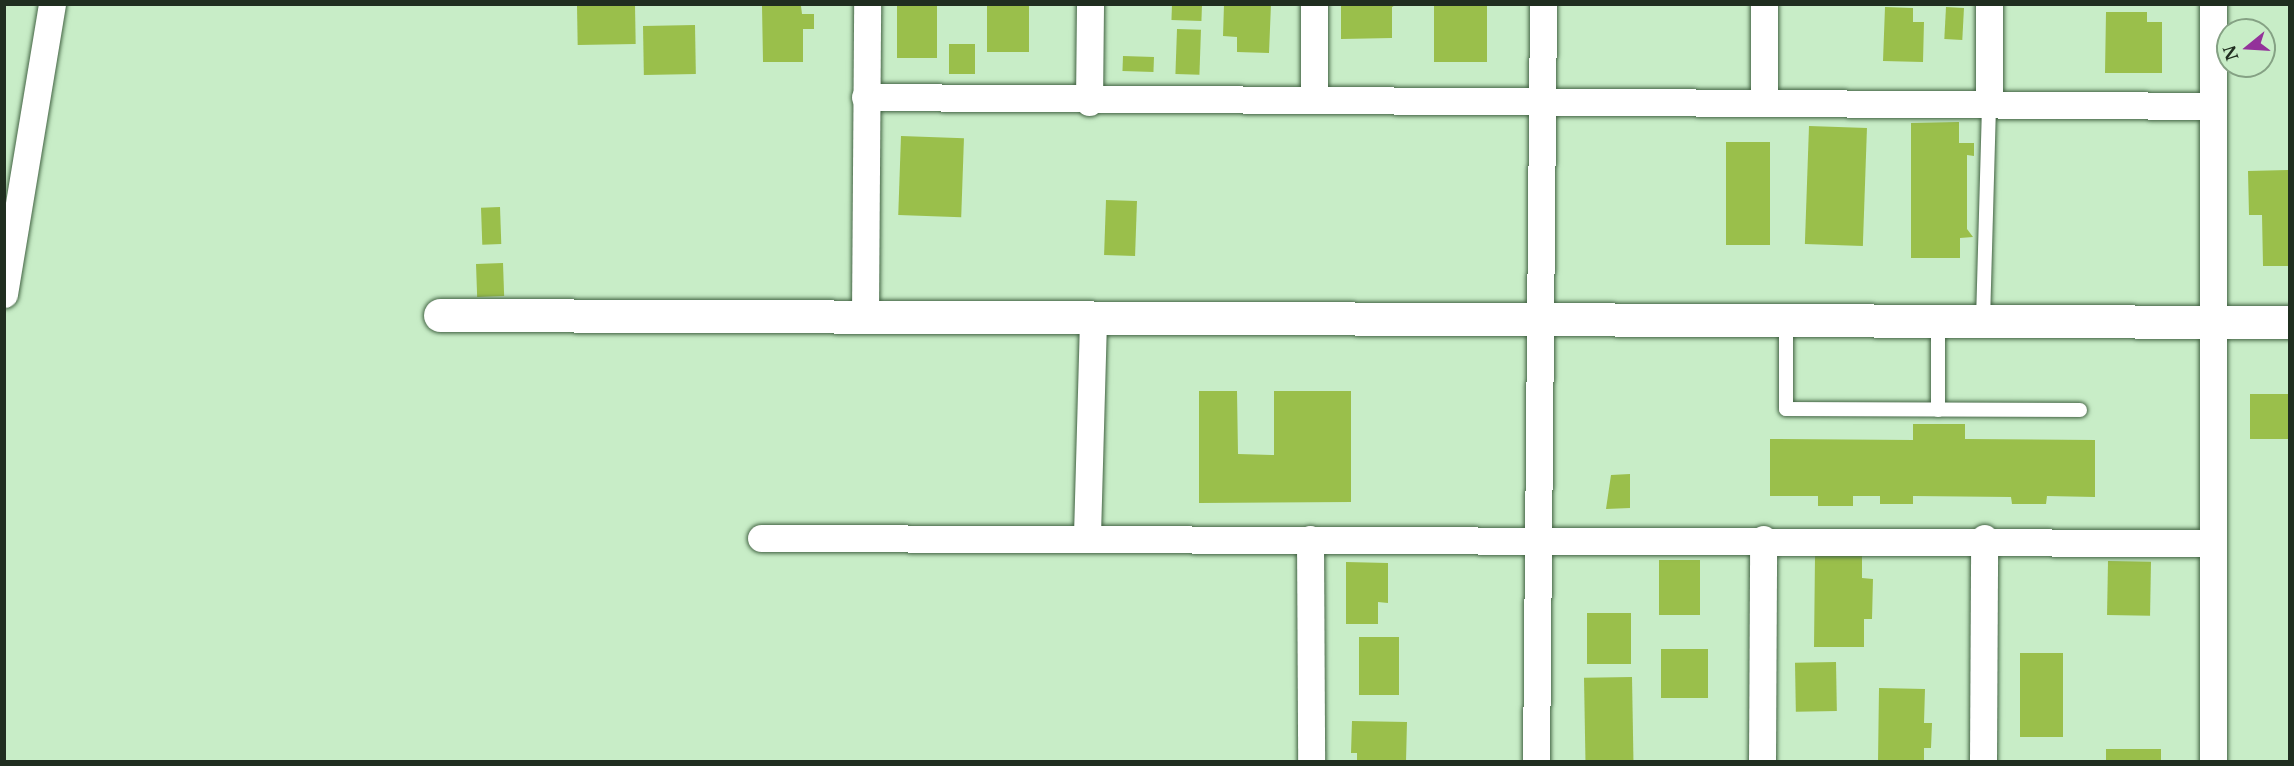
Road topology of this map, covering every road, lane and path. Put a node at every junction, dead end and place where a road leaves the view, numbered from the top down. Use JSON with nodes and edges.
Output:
{"nodes":[{"id":1,"x":52,"y":4,"type":"edge"},
{"id":2,"x":867,"y":4,"type":"edge"},
{"id":3,"x":1090,"y":4,"type":"edge"},
{"id":4,"x":1314,"y":4,"type":"edge"},
{"id":5,"x":1543,"y":4,"type":"edge"},
{"id":6,"x":1764,"y":4,"type":"edge"},
{"id":7,"x":1989,"y":4,"type":"edge"},
{"id":8,"x":2213,"y":4,"type":"edge"},
{"id":9,"x":865,"y":97,"type":"junction"},
{"id":10,"x":1314,"y":99,"type":"junction"},
{"id":11,"x":1544,"y":100,"type":"junction"},
{"id":12,"x":1764,"y":100,"type":"junction"},
{"id":13,"x":1089,"y":102,"type":"junction"},
{"id":14,"x":1989,"y":103,"type":"junction"},
{"id":15,"x":2212,"y":106,"type":"junction"},
{"id":16,"x":4,"y":294,"type":"edge"},
{"id":17,"x":865,"y":314,"type":"junction"},
{"id":18,"x":440,"y":315,"type":"dead end"},
{"id":19,"x":1093,"y":315,"type":"junction"},
{"id":20,"x":1540,"y":320,"type":"junction"},
{"id":21,"x":1786,"y":321,"type":"junction"},
{"id":22,"x":1938,"y":321,"type":"junction"},
{"id":23,"x":1983,"y":321,"type":"junction"},
{"id":24,"x":2212,"y":321,"type":"junction"},
{"id":25,"x":2289,"y":322,"type":"edge"},
{"id":26,"x":1938,"y":410,"type":"junction"},
{"id":27,"x":2080,"y":410,"type":"dead end"},
{"id":28,"x":1087,"y":535,"type":"junction"},
{"id":29,"x":1535,"y":537,"type":"junction"},
{"id":30,"x":761,"y":538,"type":"dead end"},
{"id":31,"x":1984,"y":538,"type":"junction"},
{"id":32,"x":1310,"y":539,"type":"junction"},
{"id":33,"x":1763,"y":539,"type":"junction"},
{"id":34,"x":2213,"y":543,"type":"junction"},
{"id":35,"x":1311,"y":762,"type":"edge"},
{"id":36,"x":1536,"y":762,"type":"edge"},
{"id":37,"x":1762,"y":762,"type":"edge"},
{"id":38,"x":1983,"y":762,"type":"edge"},
{"id":39,"x":2213,"y":762,"type":"edge"}],
"edges":[{"from":1,"to":16,"type":"street"},
{"from":2,"to":9,"type":"street"},
{"from":3,"to":13,"type":"street"},
{"from":4,"to":10,"type":"street"},
{"from":5,"to":11,"type":"street"},
{"from":6,"to":12,"type":"street"},
{"from":7,"to":14,"type":"street"},
{"from":8,"to":15,"type":"street"},
{"from":9,"to":13,"type":"street"},
{"from":9,"to":17,"type":"street"},
{"from":10,"to":11,"type":"street"},
{"from":10,"to":13,"type":"street"},
{"from":11,"to":12,"type":"street"},
{"from":11,"to":20,"type":"street"},
{"from":12,"to":14,"type":"street"},
{"from":14,"to":15,"type":"street"},
{"from":14,"to":23,"type":"lane"},
{"from":15,"to":24,"type":"street"},
{"from":17,"to":18,"type":"street"},
{"from":17,"to":19,"type":"street"},
{"from":19,"to":20,"type":"street"},
{"from":19,"to":28,"type":"street"},
{"from":20,"to":21,"type":"street"},
{"from":20,"to":29,"type":"street"},
{"from":21,"to":22,"type":"street"},
{"from":21,"to":26,"type":"lane"},
{"from":22,"to":23,"type":"street"},
{"from":22,"to":26,"type":"lane"},
{"from":23,"to":24,"type":"street"},
{"from":24,"to":25,"type":"street"},
{"from":24,"to":34,"type":"street"},
{"from":26,"to":27,"type":"lane"},
{"from":28,"to":30,"type":"street"},
{"from":28,"to":32,"type":"street"},
{"from":29,"to":32,"type":"street"},
{"from":29,"to":33,"type":"street"},
{"from":29,"to":36,"type":"street"},
{"from":31,"to":33,"type":"street"},
{"from":31,"to":34,"type":"street"},
{"from":31,"to":38,"type":"street"},
{"from":32,"to":35,"type":"street"},
{"from":33,"to":37,"type":"street"},
{"from":34,"to":39,"type":"street"}]}
